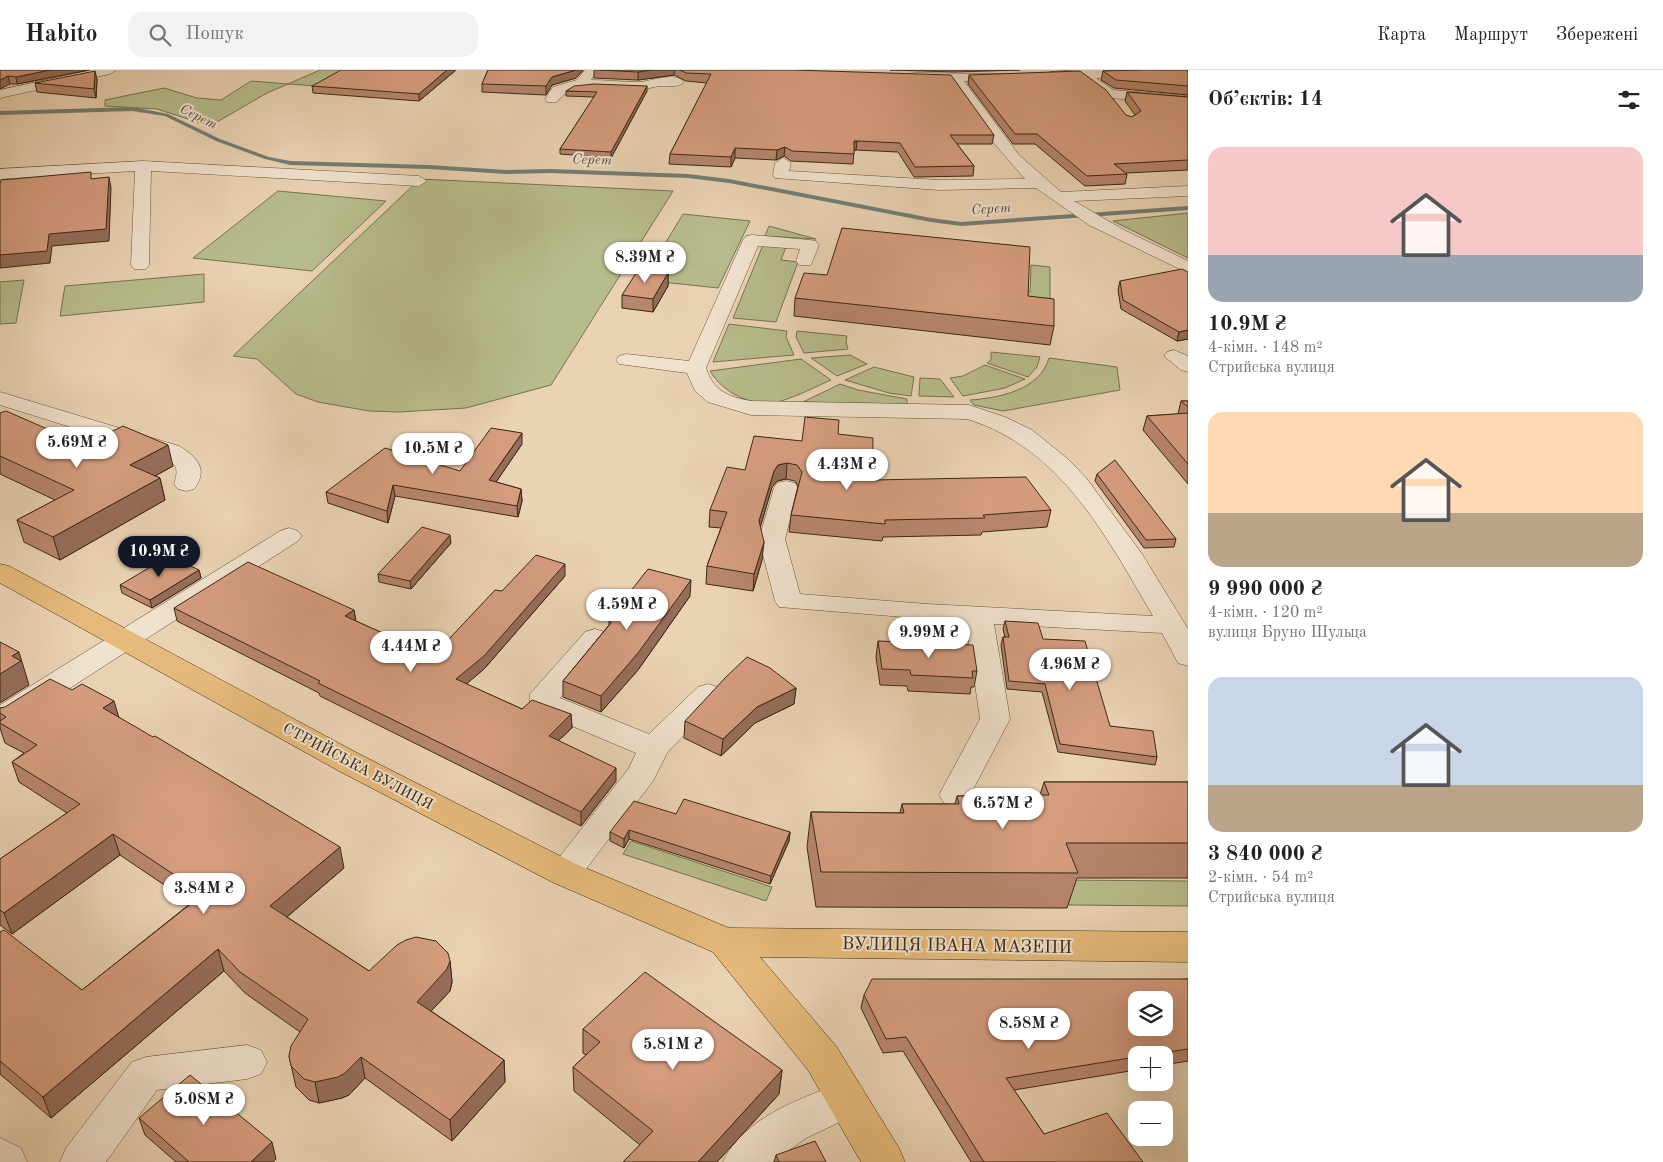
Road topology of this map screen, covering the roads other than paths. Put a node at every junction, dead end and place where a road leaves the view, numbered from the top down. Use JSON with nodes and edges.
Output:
{"nodes":[{"id":1,"x":110,"y":70,"type":"edge"},
{"id":2,"x":591,"y":70,"type":"edge"},
{"id":3,"x":1188,"y":71,"type":"edge"},
{"id":4,"x":1080,"y":73,"type":"edge"},
{"id":5,"x":1020,"y":76,"type":"edge"},
{"id":6,"x":1038,"y":76,"type":"edge"},
{"id":7,"x":902,"y":77,"type":"edge"},
{"id":8,"x":955,"y":78,"type":"junction"},
{"id":9,"x":582,"y":82,"type":"junction"},
{"id":10,"x":677,"y":82,"type":"dead end"},
{"id":11,"x":0,"y":94,"type":"edge"},
{"id":12,"x":1110,"y":94,"type":"junction"},
{"id":13,"x":552,"y":98,"type":"dead end"},
{"id":14,"x":1188,"y":100,"type":"edge"},
{"id":15,"x":1120,"y":107,"type":"edge"},
{"id":16,"x":783,"y":163,"type":"edge"},
{"id":17,"x":143,"y":166,"type":"junction"},
{"id":18,"x":0,"y":174,"type":"edge"},
{"id":19,"x":419,"y":180,"type":"dead end"},
{"id":20,"x":1041,"y":183,"type":"junction"},
{"id":21,"x":1188,"y":191,"type":"edge"},
{"id":22,"x":1059,"y":197,"type":"junction"},
{"id":23,"x":805,"y":260,"type":"dead end"},
{"id":24,"x":140,"y":265,"type":"dead end"},
{"id":25,"x":1188,"y":268,"type":"edge"},
{"id":26,"x":626,"y":360,"type":"dead end"},
{"id":27,"x":696,"y":368,"type":"junction"},
{"id":28,"x":0,"y":398,"type":"edge"},
{"id":29,"x":186,"y":484,"type":"dead end"},
{"id":30,"x":786,"y":488,"type":"dead end"},
{"id":31,"x":289,"y":536,"type":"dead end"},
{"id":32,"x":0,"y":572,"type":"edge"},
{"id":33,"x":979,"y":615,"type":"junction"},
{"id":34,"x":594,"y":638,"type":"dead end"},
{"id":35,"x":126,"y":639,"type":"junction"},
{"id":36,"x":1182,"y":641,"type":"edge"},
{"id":37,"x":708,"y":694,"type":"edge"},
{"id":38,"x":0,"y":718,"type":"edge"},
{"id":39,"x":654,"y":748,"type":"junction"},
{"id":40,"x":955,"y":795,"type":"edge"},
{"id":41,"x":564,"y":873,"type":"junction"},
{"id":42,"x":726,"y":942,"type":"junction"},
{"id":43,"x":1188,"y":947,"type":"edge"},
{"id":44,"x":247,"y":1062,"type":"dead end"},
{"id":45,"x":847,"y":1099,"type":"junction"},
{"id":46,"x":0,"y":1157,"type":"edge"},
{"id":47,"x":6,"y":1162,"type":"edge"},
{"id":48,"x":81,"y":1162,"type":"edge"},
{"id":49,"x":744,"y":1162,"type":"edge"},
{"id":50,"x":884,"y":1162,"type":"edge"}],
"edges":[{"from":1,"to":11,"type":"street"},
{"from":2,"to":9,"type":"street"},
{"from":3,"to":4,"type":"street"},
{"from":4,"to":6,"type":"street"},
{"from":4,"to":12,"type":"street"},
{"from":5,"to":8,"type":"street"},
{"from":7,"to":8,"type":"street"},
{"from":8,"to":20,"type":"street"},
{"from":9,"to":10,"type":"street"},
{"from":9,"to":13,"type":"street"},
{"from":12,"to":14,"type":"street"},
{"from":12,"to":15,"type":"street"},
{"from":16,"to":20,"type":"street"},
{"from":17,"to":18,"type":"street"},
{"from":17,"to":19,"type":"street"},
{"from":17,"to":24,"type":"street"},
{"from":20,"to":22,"type":"street"},
{"from":21,"to":22,"type":"street"},
{"from":22,"to":25,"type":"street"},
{"from":23,"to":27,"type":"street"},
{"from":26,"to":27,"type":"street"},
{"from":27,"to":36,"type":"street"},
{"from":28,"to":29,"type":"street"},
{"from":30,"to":33,"type":"street"},
{"from":31,"to":35,"type":"street"},
{"from":32,"to":35,"type":"main road","name":"СТРИЙСЬКА ВУЛИЦЯ"},
{"from":33,"to":36,"type":"street"},
{"from":33,"to":40,"type":"street"},
{"from":34,"to":39,"type":"street"},
{"from":35,"to":38,"type":"street"},
{"from":35,"to":41,"type":"main road","name":"СТРИЙСЬКА ВУЛИЦЯ"},
{"from":37,"to":39,"type":"street"},
{"from":39,"to":41,"type":"street"},
{"from":41,"to":42,"type":"main road","name":"СТРИЙСЬКА ВУЛИЦЯ"},
{"from":42,"to":43,"type":"main road","name":"ВУЛИЦЯ ІВАНА МАЗЕПИ"},
{"from":42,"to":45,"type":"main road"},
{"from":44,"to":48,"type":"street"},
{"from":45,"to":49,"type":"street"},
{"from":45,"to":50,"type":"main road"},
{"from":46,"to":47,"type":"street"}]}
